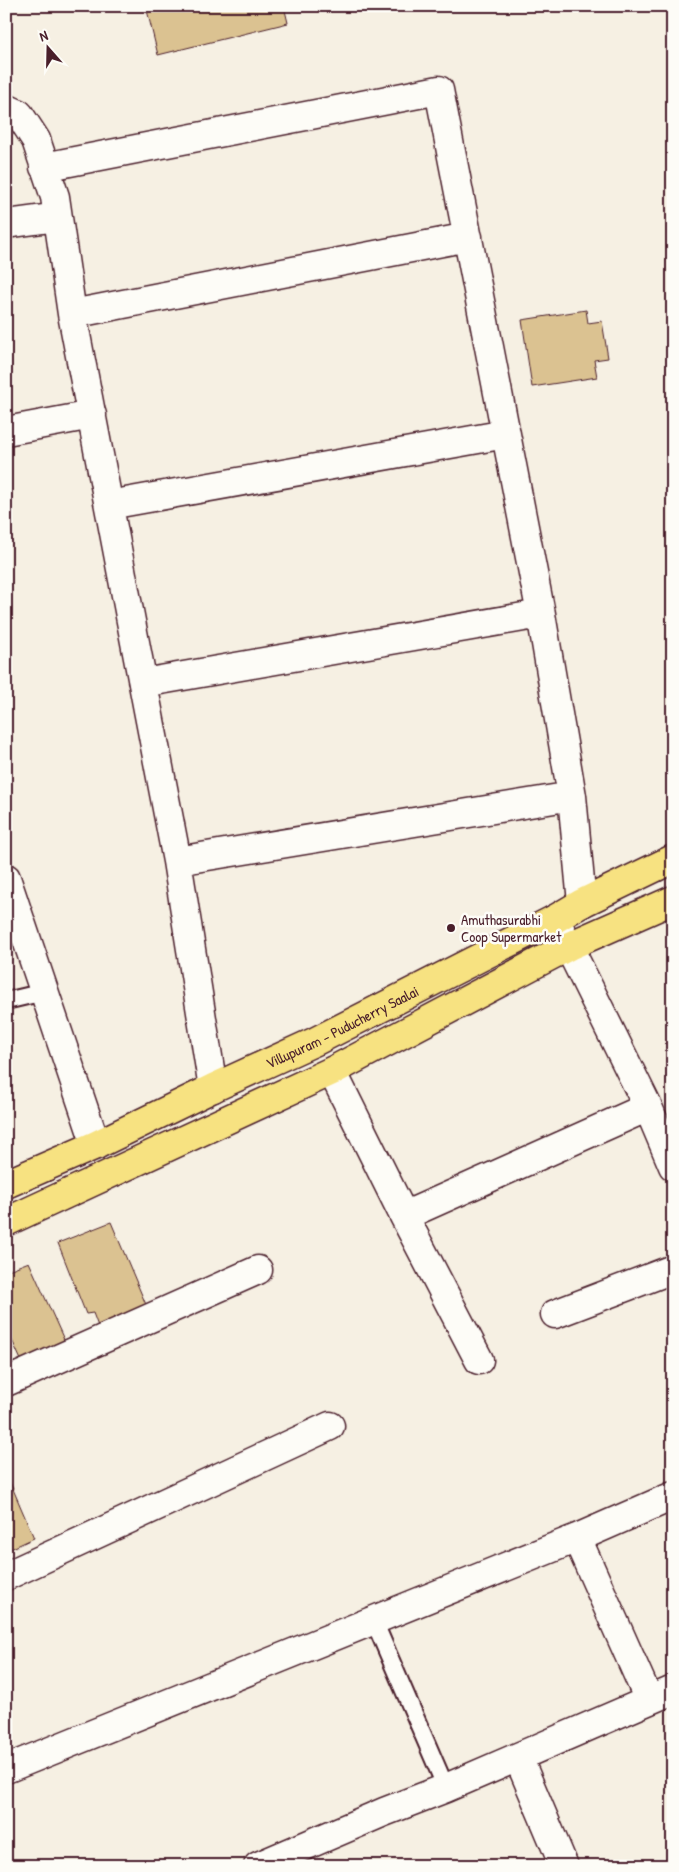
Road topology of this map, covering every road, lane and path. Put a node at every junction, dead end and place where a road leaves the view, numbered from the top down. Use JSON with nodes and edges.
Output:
{"nodes":[{"id":1,"x":6,"y":108,"type":"edge"},
{"id":2,"x":44,"y":166,"type":"junction"},
{"id":3,"x":58,"y":217,"type":"junction"},
{"id":4,"x":6,"y":224,"type":"edge"},
{"id":5,"x":468,"y":237,"type":"junction"},
{"id":6,"x":72,"y":314,"type":"junction"},
{"id":7,"x":92,"y":414,"type":"junction"},
{"id":8,"x":6,"y":431,"type":"edge"},
{"id":9,"x":506,"y":434,"type":"junction"},
{"id":10,"x":109,"y":504,"type":"junction"},
{"id":11,"x":541,"y":614,"type":"junction"},
{"id":12,"x":143,"y":683,"type":"junction"},
{"id":13,"x":572,"y":796,"type":"junction"},
{"id":14,"x":673,"y":859,"type":"edge"},
{"id":15,"x":177,"y":861,"type":"junction"},
{"id":16,"x":6,"y":878,"type":"edge"},
{"id":17,"x":673,"y":900,"type":"edge"},
{"id":18,"x":582,"y":903,"type":"junction"},
{"id":19,"x":555,"y":919,"type":"junction"},
{"id":20,"x":569,"y":946,"type":"junction"},
{"id":21,"x":44,"y":992,"type":"junction"},
{"id":22,"x":6,"y":1001,"type":"edge"},
{"id":23,"x":332,"y":1071,"type":"junction"},
{"id":24,"x":213,"y":1088,"type":"junction"},
{"id":25,"x":648,"y":1107,"type":"junction"},
{"id":26,"x":96,"y":1145,"type":"junction"},
{"id":27,"x":673,"y":1166,"type":"edge"},
{"id":28,"x":6,"y":1184,"type":"edge"},
{"id":29,"x":404,"y":1216,"type":"junction"},
{"id":30,"x":6,"y":1222,"type":"edge"},
{"id":31,"x":258,"y":1270,"type":"dead end"},
{"id":32,"x":673,"y":1270,"type":"edge"},
{"id":33,"x":555,"y":1314,"type":"dead end"},
{"id":34,"x":479,"y":1360,"type":"dead end"},
{"id":35,"x":6,"y":1382,"type":"edge"},
{"id":36,"x":330,"y":1426,"type":"dead end"},
{"id":37,"x":673,"y":1496,"type":"edge"},
{"id":38,"x":577,"y":1538,"type":"junction"},
{"id":39,"x":6,"y":1576,"type":"edge"},
{"id":40,"x":374,"y":1621,"type":"junction"},
{"id":41,"x":661,"y":1695,"type":"edge"},
{"id":42,"x":518,"y":1757,"type":"junction"},
{"id":43,"x":6,"y":1769,"type":"edge"},
{"id":44,"x":446,"y":1788,"type":"junction"},
{"id":45,"x":258,"y":1866,"type":"edge"},
{"id":46,"x":564,"y":1866,"type":"edge"}],
"edges":[{"from":1,"to":2,"type":"street"},
{"from":2,"to":3,"type":"street"},
{"from":2,"to":5,"type":"street"},
{"from":3,"to":4,"type":"street"},
{"from":3,"to":6,"type":"street"},
{"from":5,"to":6,"type":"street"},
{"from":5,"to":9,"type":"street"},
{"from":6,"to":7,"type":"street"},
{"from":7,"to":8,"type":"street"},
{"from":7,"to":10,"type":"street"},
{"from":9,"to":10,"type":"street"},
{"from":9,"to":11,"type":"street"},
{"from":10,"to":12,"type":"street"},
{"from":11,"to":12,"type":"street"},
{"from":11,"to":13,"type":"street"},
{"from":12,"to":15,"type":"street"},
{"from":13,"to":15,"type":"street"},
{"from":13,"to":18,"type":"street"},
{"from":14,"to":18,"type":"highway","name":"Villupuram - Puducherry Saalai"},
{"from":15,"to":24,"type":"street"},
{"from":16,"to":21,"type":"street"},
{"from":17,"to":20,"type":"highway"},
{"from":18,"to":19,"type":"highway","name":"Villupuram - Puducherry Saalai"},
{"from":19,"to":20,"type":"street"},
{"from":19,"to":24,"type":"highway","name":"Villupuram - Puducherry Saalai"},
{"from":20,"to":23,"type":"highway"},
{"from":20,"to":25,"type":"street"},
{"from":21,"to":22,"type":"lane"},
{"from":21,"to":26,"type":"street"},
{"from":23,"to":29,"type":"street"},
{"from":23,"to":30,"type":"highway"},
{"from":24,"to":26,"type":"highway","name":"Villupuram - Puducherry Saalai"},
{"from":25,"to":27,"type":"street"},
{"from":25,"to":29,"type":"street"},
{"from":26,"to":28,"type":"highway","name":"Villupuram - Puducherry Saalai"},
{"from":29,"to":34,"type":"street"},
{"from":31,"to":35,"type":"street"},
{"from":32,"to":33,"type":"street"},
{"from":36,"to":39,"type":"street"},
{"from":37,"to":38,"type":"street"},
{"from":38,"to":40,"type":"street"},
{"from":38,"to":41,"type":"street"},
{"from":40,"to":43,"type":"street"},
{"from":40,"to":44,"type":"lane"},
{"from":41,"to":42,"type":"street"},
{"from":42,"to":44,"type":"street"},
{"from":42,"to":46,"type":"street"},
{"from":44,"to":45,"type":"street"}]}
